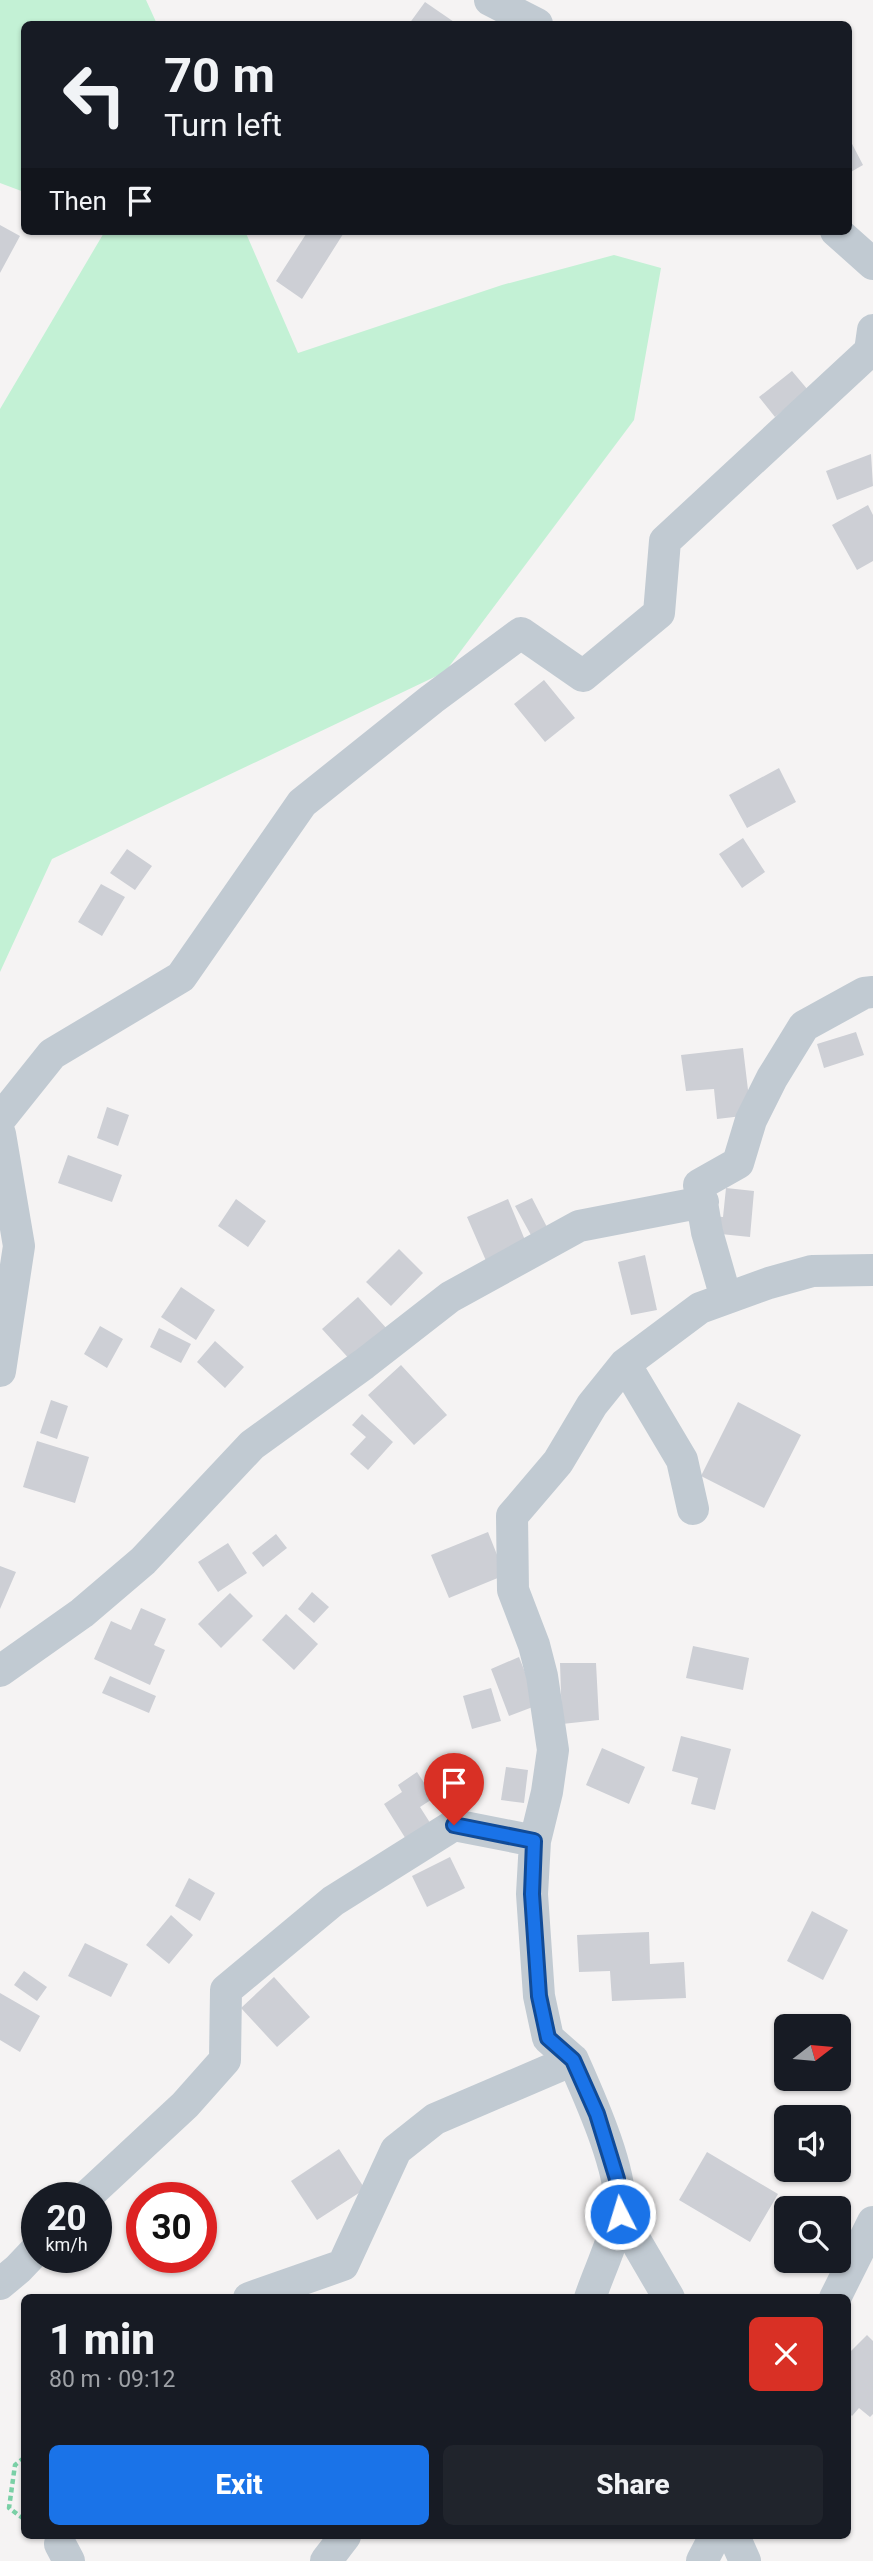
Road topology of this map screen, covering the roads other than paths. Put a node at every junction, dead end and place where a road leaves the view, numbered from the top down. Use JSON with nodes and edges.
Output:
{"nodes":[{"id":1,"x":490,"y":0,"type":"edge"},
{"id":2,"x":531,"y":21,"type":"edge"},
{"id":3,"x":840,"y":235,"type":"edge"},
{"id":4,"x":873,"y":264,"type":"edge"},
{"id":5,"x":873,"y":330,"type":"edge"},
{"id":6,"x":873,"y":992,"type":"edge"},
{"id":7,"x":0,"y":1119,"type":"edge"},
{"id":8,"x":0,"y":1134,"type":"edge"},
{"id":9,"x":702,"y":1202,"type":"junction"},
{"id":10,"x":873,"y":1270,"type":"edge"},
{"id":11,"x":726,"y":1298,"type":"junction"},
{"id":12,"x":625,"y":1364,"type":"junction"},
{"id":13,"x":0,"y":1371,"type":"edge"},
{"id":14,"x":693,"y":1509,"type":"dead end"},
{"id":15,"x":0,"y":1671,"type":"edge"},
{"id":16,"x":534,"y":1841,"type":"junction"},
{"id":17,"x":573,"y":2060,"type":"junction"},
{"id":18,"x":102,"y":2182,"type":"edge"},
{"id":19,"x":620,"y":2214,"type":"junction"},
{"id":20,"x":873,"y":2222,"type":"edge"},
{"id":21,"x":21,"y":2266,"type":"edge"},
{"id":22,"x":0,"y":2284,"type":"edge"},
{"id":23,"x":260,"y":2294,"type":"edge"},
{"id":24,"x":591,"y":2294,"type":"edge"},
{"id":25,"x":667,"y":2294,"type":"edge"},
{"id":26,"x":837,"y":2294,"type":"edge"},
{"id":27,"x":343,"y":2539,"type":"edge"},
{"id":28,"x":713,"y":2539,"type":"edge"},
{"id":29,"x":735,"y":2539,"type":"edge"},
{"id":30,"x":326,"y":2561,"type":"edge"},
{"id":31,"x":702,"y":2561,"type":"edge"},
{"id":32,"x":745,"y":2561,"type":"edge"}],
"edges":[{"from":1,"to":2,"type":"street"},
{"from":3,"to":4,"type":"street"},
{"from":5,"to":7,"type":"street"},
{"from":6,"to":9,"type":"street"},
{"from":8,"to":13,"type":"street"},
{"from":9,"to":11,"type":"street"},
{"from":9,"to":15,"type":"street"},
{"from":10,"to":11,"type":"street"},
{"from":11,"to":12,"type":"street"},
{"from":12,"to":14,"type":"street"},
{"from":12,"to":16,"type":"street"},
{"from":16,"to":17,"type":"street"},
{"from":16,"to":18,"type":"street"},
{"from":17,"to":19,"type":"street"},
{"from":17,"to":23,"type":"street"},
{"from":19,"to":24,"type":"street"},
{"from":19,"to":25,"type":"street"},
{"from":20,"to":26,"type":"street"},
{"from":21,"to":22,"type":"street"},
{"from":27,"to":30,"type":"street"},
{"from":28,"to":31,"type":"street"},
{"from":29,"to":32,"type":"street"}]}
